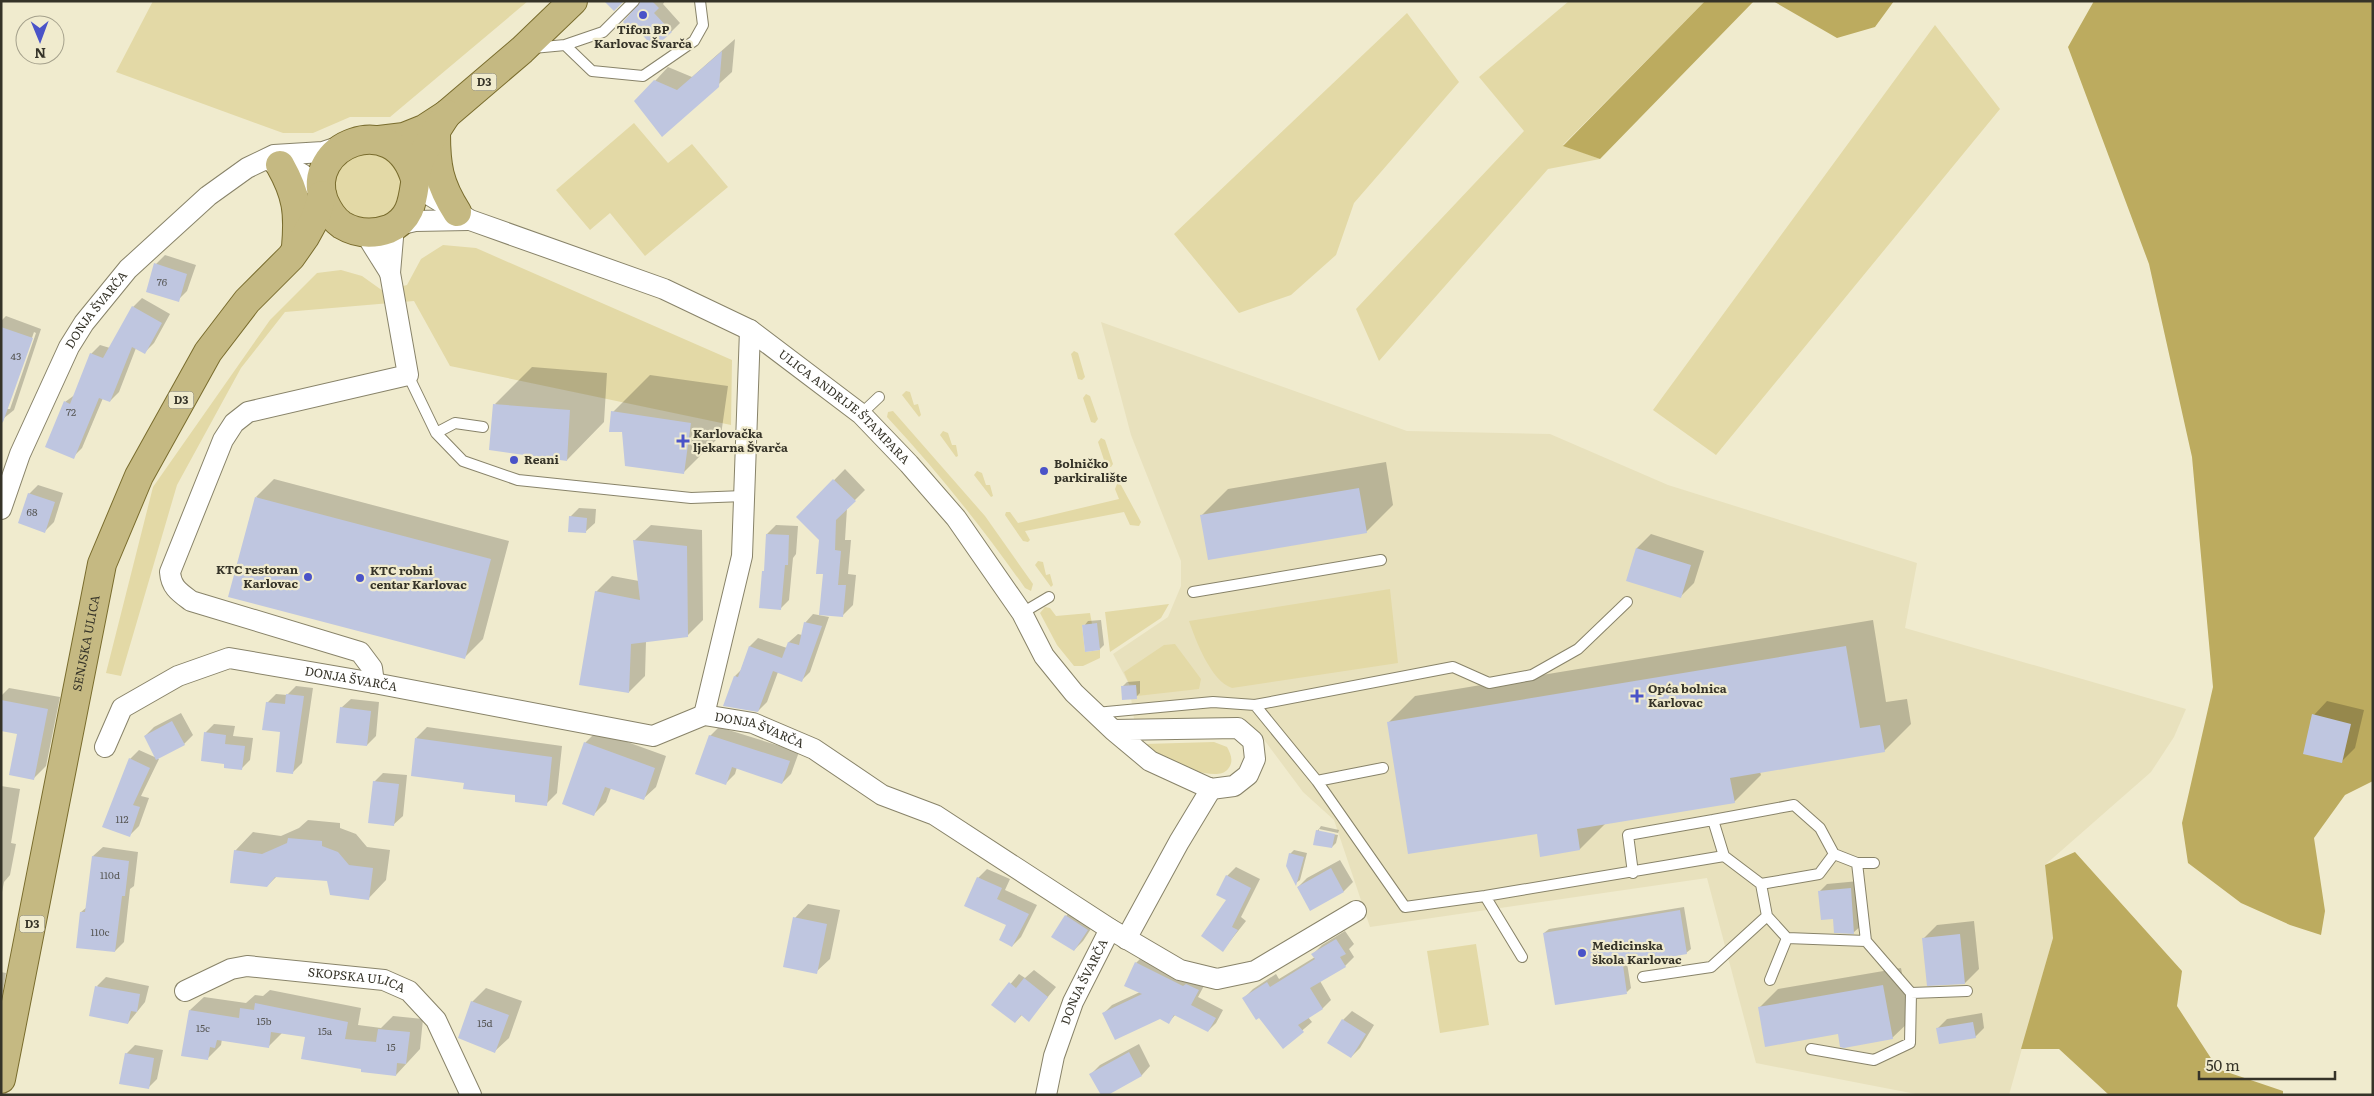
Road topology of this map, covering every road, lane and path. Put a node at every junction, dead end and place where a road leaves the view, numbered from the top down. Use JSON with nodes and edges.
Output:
{"nodes":[{"id":1,"x":573,"y":1,"type":"edge"},
{"id":2,"x":634,"y":1,"type":"edge"},
{"id":3,"x":700,"y":1,"type":"edge"},
{"id":4,"x":565,"y":45,"type":"junction"},
{"id":5,"x":522,"y":50,"type":"junction"},
{"id":6,"x":441,"y":123,"type":"junction"},
{"id":7,"x":379,"y":140,"type":"junction"},
{"id":8,"x":348,"y":144,"type":"junction"},
{"id":9,"x":270,"y":164,"type":"junction"},
{"id":10,"x":416,"y":179,"type":"junction"},
{"id":11,"x":322,"y":196,"type":"junction"},
{"id":12,"x":463,"y":216,"type":"junction"},
{"id":13,"x":394,"y":226,"type":"junction"},
{"id":14,"x":365,"y":234,"type":"junction"},
{"id":15,"x":293,"y":254,"type":"junction"},
{"id":16,"x":390,"y":273,"type":"junction"},
{"id":17,"x":750,"y":330,"type":"junction"},
{"id":18,"x":408,"y":375,"type":"junction"},
{"id":19,"x":879,"y":397,"type":"dead end"},
{"id":20,"x":861,"y":414,"type":"junction"},
{"id":21,"x":483,"y":427,"type":"dead end"},
{"id":22,"x":436,"y":433,"type":"junction"},
{"id":23,"x":744,"y":496,"type":"junction"},
{"id":24,"x":1,"y":509,"type":"edge"},
{"id":25,"x":1381,"y":560,"type":"dead end"},
{"id":26,"x":1193,"y":592,"type":"dead end"},
{"id":27,"x":1050,"y":597,"type":"dead end"},
{"id":28,"x":1627,"y":602,"type":"dead end"},
{"id":29,"x":1022,"y":613,"type":"junction"},
{"id":30,"x":374,"y":683,"type":"junction"},
{"id":31,"x":1255,"y":705,"type":"junction"},
{"id":32,"x":1092,"y":713,"type":"junction"},
{"id":33,"x":704,"y":715,"type":"junction"},
{"id":34,"x":1112,"y":730,"type":"junction"},
{"id":35,"x":105,"y":747,"type":"dead end"},
{"id":36,"x":1383,"y":768,"type":"dead end"},
{"id":37,"x":1317,"y":781,"type":"junction"},
{"id":38,"x":1211,"y":789,"type":"junction"},
{"id":39,"x":1713,"y":820,"type":"junction"},
{"id":40,"x":1834,"y":854,"type":"junction"},
{"id":41,"x":1724,"y":856,"type":"junction"},
{"id":42,"x":1857,"y":863,"type":"junction"},
{"id":43,"x":1874,"y":863,"type":"dead end"},
{"id":44,"x":1633,"y":873,"type":"junction"},
{"id":45,"x":1761,"y":884,"type":"junction"},
{"id":46,"x":1484,"y":896,"type":"junction"},
{"id":47,"x":1356,"y":911,"type":"dead end"},
{"id":48,"x":1767,"y":916,"type":"junction"},
{"id":49,"x":1118,"y":934,"type":"junction"},
{"id":50,"x":1787,"y":938,"type":"junction"},
{"id":51,"x":1866,"y":941,"type":"junction"},
{"id":52,"x":1522,"y":957,"type":"dead end"},
{"id":53,"x":1643,"y":977,"type":"dead end"},
{"id":54,"x":1770,"y":980,"type":"dead end"},
{"id":55,"x":185,"y":991,"type":"dead end"},
{"id":56,"x":1967,"y":991,"type":"dead end"},
{"id":57,"x":1910,"y":993,"type":"junction"},
{"id":58,"x":1811,"y":1049,"type":"dead end"},
{"id":59,"x":1,"y":1079,"type":"edge"},
{"id":60,"x":470,"y":1095,"type":"edge"},
{"id":61,"x":1046,"y":1095,"type":"edge"}],
"edges":[{"from":1,"to":5,"type":"main road","number":"D3"},
{"from":2,"to":4,"type":"lane"},
{"from":3,"to":4,"type":"lane"},
{"from":4,"to":5,"type":"lane"},
{"from":5,"to":6,"type":"main road","number":"D3"},
{"from":6,"to":7,"type":"main road","number":"D3"},
{"from":6,"to":10,"type":"main road","number":"D3"},
{"from":6,"to":12,"type":"main road"},
{"from":7,"to":8,"type":"main road","number":"D3"},
{"from":7,"to":10,"type":"main road"},
{"from":8,"to":9,"type":"street","name":"DONJA ŠVARČA"},
{"from":8,"to":11,"type":"main road","number":"D3"},
{"from":9,"to":11,"type":"street"},
{"from":9,"to":15,"type":"main road"},
{"from":9,"to":24,"type":"street","name":"DONJA ŠVARČA"},
{"from":10,"to":12,"type":"street","name":"ULICA ANDRIJE ŠTAMPARA"},
{"from":10,"to":13,"type":"main road","number":"D3"},
{"from":11,"to":14,"type":"main road"},
{"from":11,"to":15,"type":"main road","name":"SENJSKA ULICA","number":"D3"},
{"from":12,"to":13,"type":"street","name":"ULICA ANDRIJE ŠTAMPARA"},
{"from":12,"to":17,"type":"street","name":"ULICA ANDRIJE ŠTAMPARA"},
{"from":13,"to":14,"type":"main road","number":"D3"},
{"from":13,"to":16,"type":"street"},
{"from":14,"to":15,"type":"main road","name":"SENJSKA ULICA","number":"D3"},
{"from":14,"to":16,"type":"street"},
{"from":15,"to":59,"type":"main road","name":"SENJSKA ULICA","number":"D3"},
{"from":16,"to":18,"type":"street"},
{"from":17,"to":20,"type":"street","name":"ULICA ANDRIJE ŠTAMPARA"},
{"from":17,"to":23,"type":"street"},
{"from":18,"to":22,"type":"lane"},
{"from":18,"to":30,"type":"street"},
{"from":19,"to":20,"type":"lane"},
{"from":20,"to":29,"type":"street","name":"ULICA ANDRIJE ŠTAMPARA"},
{"from":21,"to":22,"type":"lane"},
{"from":22,"to":23,"type":"lane"},
{"from":23,"to":33,"type":"street"},
{"from":25,"to":26,"type":"lane"},
{"from":27,"to":29,"type":"lane"},
{"from":28,"to":31,"type":"lane"},
{"from":29,"to":32,"type":"street","name":"ULICA ANDRIJE ŠTAMPARA"},
{"from":30,"to":33,"type":"street","name":"DONJA ŠVARČA"},
{"from":30,"to":35,"type":"street","name":"DONJA ŠVARČA"},
{"from":31,"to":32,"type":"lane"},
{"from":31,"to":37,"type":"lane"},
{"from":32,"to":34,"type":"street","name":"ULICA ANDRIJE ŠTAMPARA"},
{"from":33,"to":49,"type":"street","name":"DONJA ŠVARČA"},
{"from":34,"to":38,"type":"street","name":"ULICA ANDRIJE ŠTAMPARA"},
{"from":34,"to":38,"type":"street"},
{"from":36,"to":37,"type":"lane"},
{"from":37,"to":46,"type":"lane"},
{"from":38,"to":49,"type":"street"},
{"from":39,"to":40,"type":"lane"},
{"from":39,"to":41,"type":"lane"},
{"from":39,"to":44,"type":"lane"},
{"from":40,"to":42,"type":"lane"},
{"from":40,"to":45,"type":"lane"},
{"from":41,"to":44,"type":"lane"},
{"from":41,"to":45,"type":"lane"},
{"from":42,"to":43,"type":"lane"},
{"from":42,"to":51,"type":"lane"},
{"from":44,"to":46,"type":"lane"},
{"from":45,"to":48,"type":"lane"},
{"from":46,"to":52,"type":"lane"},
{"from":47,"to":49,"type":"street"},
{"from":48,"to":50,"type":"lane"},
{"from":48,"to":53,"type":"lane"},
{"from":49,"to":61,"type":"street","name":"DONJA ŠVARČA"},
{"from":50,"to":51,"type":"lane"},
{"from":50,"to":54,"type":"lane"},
{"from":51,"to":57,"type":"lane"},
{"from":55,"to":60,"type":"street","name":"SKOPSKA ULICA"},
{"from":56,"to":57,"type":"lane"},
{"from":57,"to":58,"type":"lane"}]}
